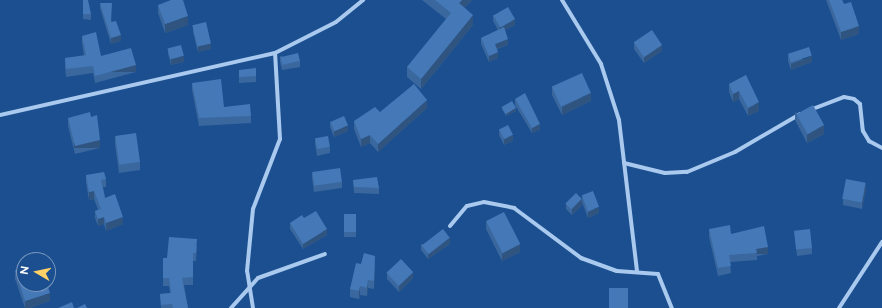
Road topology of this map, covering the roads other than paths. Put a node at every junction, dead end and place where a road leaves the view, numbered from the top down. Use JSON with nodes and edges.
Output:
{"nodes":[{"id":1,"x":363,"y":0,"type":"edge"},
{"id":2,"x":562,"y":0,"type":"edge"},
{"id":3,"x":275,"y":53,"type":"junction"},
{"id":4,"x":0,"y":116,"type":"edge"},
{"id":5,"x":882,"y":148,"type":"edge"},
{"id":6,"x":624,"y":163,"type":"junction"},
{"id":7,"x":450,"y":226,"type":"dead end"},
{"id":8,"x":882,"y":242,"type":"edge"},
{"id":9,"x":325,"y":254,"type":"dead end"},
{"id":10,"x":637,"y":271,"type":"junction"},
{"id":11,"x":248,"y":286,"type":"junction"},
{"id":12,"x":231,"y":308,"type":"edge"},
{"id":13,"x":253,"y":308,"type":"edge"},
{"id":14,"x":672,"y":308,"type":"edge"},
{"id":15,"x":839,"y":308,"type":"edge"}],
"edges":[{"from":1,"to":3,"type":"street"},
{"from":2,"to":6,"type":"street"},
{"from":3,"to":4,"type":"street"},
{"from":3,"to":11,"type":"street"},
{"from":5,"to":6,"type":"street"},
{"from":6,"to":10,"type":"street"},
{"from":7,"to":10,"type":"street"},
{"from":8,"to":15,"type":"street"},
{"from":9,"to":11,"type":"street"},
{"from":10,"to":14,"type":"street"},
{"from":11,"to":12,"type":"street"},
{"from":11,"to":13,"type":"street"}]}
